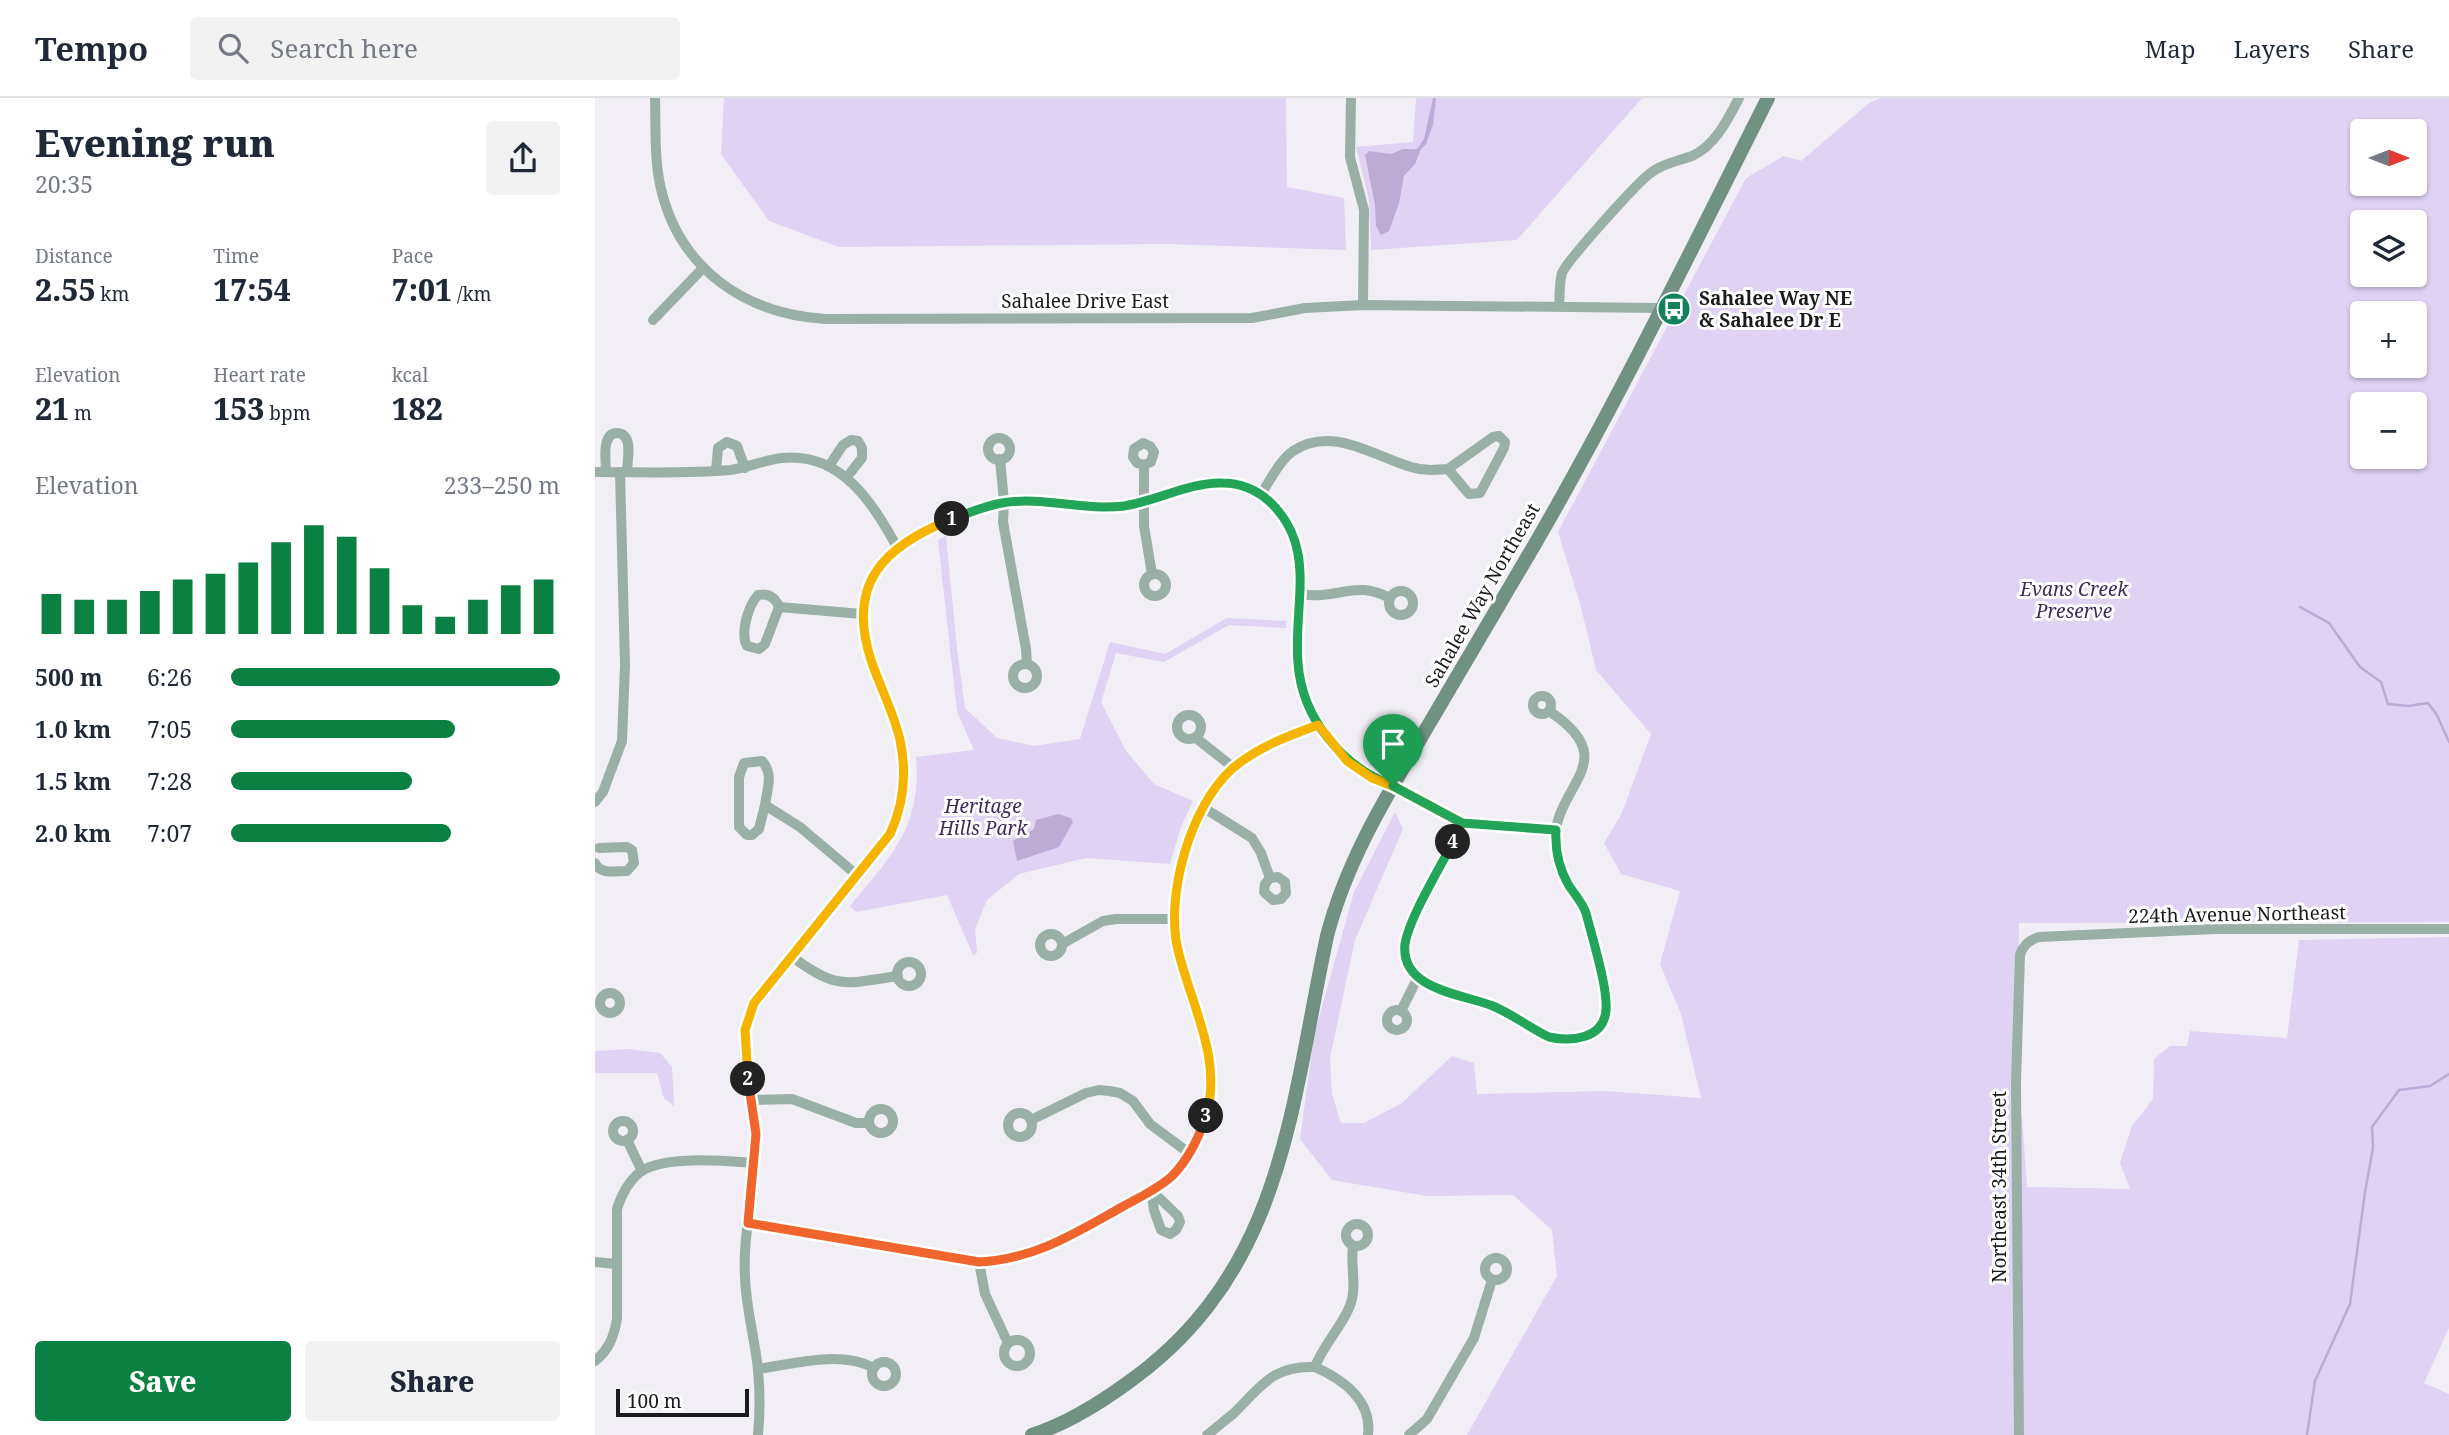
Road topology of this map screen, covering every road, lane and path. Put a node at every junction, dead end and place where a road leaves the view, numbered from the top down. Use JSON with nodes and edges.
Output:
{"nodes":[{"id":1,"x":655,"y":98,"type":"edge"},
{"id":2,"x":1351,"y":98,"type":"edge"},
{"id":3,"x":1739,"y":98,"type":"edge"},
{"id":4,"x":1768,"y":98,"type":"edge"},
{"id":5,"x":702,"y":268,"type":"junction"},
{"id":6,"x":1363,"y":305,"type":"junction"},
{"id":7,"x":1559,"y":306,"type":"junction"},
{"id":8,"x":1662,"y":308,"type":"junction"},
{"id":9,"x":653,"y":320,"type":"dead end"},
{"id":10,"x":1000,"y":459,"type":"dead end"},
{"id":11,"x":1144,"y":465,"type":"dead end"},
{"id":12,"x":829,"y":466,"type":"junction"},
{"id":13,"x":745,"y":468,"type":"junction"},
{"id":14,"x":1448,"y":469,"type":"junction"},
{"id":15,"x":716,"y":471,"type":"junction"},
{"id":16,"x":600,"y":472,"type":"edge"},
{"id":17,"x":624,"y":472,"type":"junction"},
{"id":18,"x":847,"y":477,"type":"junction"},
{"id":19,"x":1261,"y":494,"type":"junction"},
{"id":20,"x":1004,"y":502,"type":"junction"},
{"id":21,"x":1145,"y":502,"type":"junction"},
{"id":22,"x":897,"y":547,"type":"junction"},
{"id":23,"x":1152,"y":574,"type":"dead end"},
{"id":24,"x":1299,"y":594,"type":"junction"},
{"id":25,"x":1390,"y":598,"type":"dead end"},
{"id":26,"x":779,"y":607,"type":"junction"},
{"id":27,"x":862,"y":614,"type":"junction"},
{"id":28,"x":1027,"y":664,"type":"dead end"},
{"id":29,"x":1549,"y":711,"type":"dead end"},
{"id":30,"x":1318,"y":725,"type":"junction"},
{"id":31,"x":1196,"y":738,"type":"dead end"},
{"id":32,"x":1234,"y":768,"type":"junction"},
{"id":33,"x":1393,"y":786,"type":"junction"},
{"id":34,"x":595,"y":802,"type":"edge"},
{"id":35,"x":765,"y":805,"type":"junction"},
{"id":36,"x":1204,"y":808,"type":"junction"},
{"id":37,"x":1462,"y":823,"type":"junction"},
{"id":38,"x":1556,"y":830,"type":"junction"},
{"id":39,"x":597,"y":849,"type":"edge"},
{"id":40,"x":595,"y":863,"type":"edge"},
{"id":41,"x":859,"y":876,"type":"junction"},
{"id":42,"x":1270,"y":878,"type":"dead end"},
{"id":43,"x":1174,"y":919,"type":"junction"},
{"id":44,"x":2449,"y":929,"type":"edge"},
{"id":45,"x":2028,"y":942,"type":"joint"},
{"id":46,"x":1062,"y":944,"type":"dead end"},
{"id":47,"x":791,"y":956,"type":"junction"},
{"id":48,"x":898,"y":976,"type":"dead end"},
{"id":49,"x":1417,"y":977,"type":"junction"},
{"id":50,"x":1401,"y":1011,"type":"dead end"},
{"id":51,"x":751,"y":1100,"type":"junction"},
{"id":52,"x":1031,"y":1120,"type":"dead end"},
{"id":53,"x":869,"y":1123,"type":"dead end"},
{"id":54,"x":627,"y":1140,"type":"dead end"},
{"id":55,"x":1189,"y":1153,"type":"junction"},
{"id":56,"x":754,"y":1163,"type":"junction"},
{"id":57,"x":642,"y":1171,"type":"junction"},
{"id":58,"x":748,"y":1223,"type":"junction"},
{"id":59,"x":1353,"y":1246,"type":"dead end"},
{"id":60,"x":595,"y":1262,"type":"edge"},
{"id":61,"x":979,"y":1262,"type":"junction"},
{"id":62,"x":616,"y":1264,"type":"junction"},
{"id":63,"x":1492,"y":1280,"type":"dead end"},
{"id":64,"x":1008,"y":1343,"type":"dead end"},
{"id":65,"x":595,"y":1361,"type":"edge"},
{"id":66,"x":874,"y":1367,"type":"dead end"},
{"id":67,"x":1315,"y":1367,"type":"junction"},
{"id":68,"x":758,"y":1369,"type":"junction"},
{"id":69,"x":758,"y":1435,"type":"edge"},
{"id":70,"x":1032,"y":1435,"type":"edge"},
{"id":71,"x":1207,"y":1435,"type":"edge"},
{"id":72,"x":1368,"y":1435,"type":"edge"},
{"id":73,"x":1409,"y":1435,"type":"edge"},
{"id":74,"x":2019,"y":1435,"type":"edge"}],
"edges":[{"from":1,"to":5,"type":"street","name":"Sahalee Drive East"},
{"from":2,"to":6,"type":"street"},
{"from":3,"to":7,"type":"street"},
{"from":4,"to":8,"type":"main road","name":"Sahalee Way Northeast"},
{"from":5,"to":6,"type":"street","name":"Sahalee Drive East"},
{"from":5,"to":9,"type":"street"},
{"from":6,"to":7,"type":"street","name":"Sahalee Drive East"},
{"from":7,"to":8,"type":"street","name":"Sahalee Drive East"},
{"from":8,"to":33,"type":"main road","name":"Sahalee Way Northeast"},
{"from":10,"to":20,"type":"street"},
{"from":11,"to":21,"type":"street"},
{"from":12,"to":13,"type":"street"},
{"from":12,"to":18,"type":"street"},
{"from":12,"to":18,"type":"street"},
{"from":13,"to":15,"type":"street"},
{"from":13,"to":15,"type":"street"},
{"from":14,"to":14,"type":"street"},
{"from":14,"to":19,"type":"street"},
{"from":15,"to":17,"type":"street"},
{"from":16,"to":17,"type":"street"},
{"from":16,"to":17,"type":"street"},
{"from":17,"to":34,"type":"street"},
{"from":18,"to":22,"type":"street"},
{"from":19,"to":21,"type":"street"},
{"from":19,"to":24,"type":"street"},
{"from":20,"to":21,"type":"street"},
{"from":20,"to":22,"type":"street"},
{"from":20,"to":28,"type":"street"},
{"from":21,"to":23,"type":"street"},
{"from":22,"to":27,"type":"street"},
{"from":24,"to":25,"type":"street"},
{"from":24,"to":30,"type":"street"},
{"from":26,"to":26,"type":"street"},
{"from":26,"to":27,"type":"street"},
{"from":27,"to":41,"type":"street"},
{"from":29,"to":38,"type":"street"},
{"from":30,"to":32,"type":"street"},
{"from":30,"to":33,"type":"street"},
{"from":31,"to":32,"type":"street"},
{"from":32,"to":36,"type":"street"},
{"from":33,"to":37,"type":"street"},
{"from":33,"to":70,"type":"main road","name":"Sahalee Way Northeast"},
{"from":35,"to":35,"type":"street"},
{"from":35,"to":41,"type":"street"},
{"from":36,"to":42,"type":"street"},
{"from":36,"to":43,"type":"street"},
{"from":37,"to":38,"type":"street"},
{"from":37,"to":49,"type":"street"},
{"from":38,"to":49,"type":"street"},
{"from":39,"to":40,"type":"street"},
{"from":41,"to":47,"type":"street"},
{"from":43,"to":46,"type":"street"},
{"from":43,"to":55,"type":"street"},
{"from":44,"to":45,"type":"street","name":"224th Avenue Northeast"},
{"from":45,"to":74,"type":"street","name":"Northeast 34th Street"},
{"from":47,"to":48,"type":"street"},
{"from":47,"to":51,"type":"street"},
{"from":49,"to":50,"type":"street"},
{"from":51,"to":53,"type":"street"},
{"from":51,"to":56,"type":"street"},
{"from":52,"to":55,"type":"street"},
{"from":54,"to":57,"type":"street"},
{"from":55,"to":61,"type":"street"},
{"from":56,"to":57,"type":"street"},
{"from":56,"to":58,"type":"street"},
{"from":57,"to":62,"type":"street"},
{"from":58,"to":61,"type":"street"},
{"from":58,"to":68,"type":"street"},
{"from":59,"to":67,"type":"street"},
{"from":60,"to":62,"type":"street"},
{"from":61,"to":64,"type":"street"},
{"from":62,"to":65,"type":"street"},
{"from":63,"to":73,"type":"street"},
{"from":66,"to":68,"type":"street"},
{"from":67,"to":71,"type":"street"},
{"from":67,"to":72,"type":"street"},
{"from":68,"to":69,"type":"street"}]}
